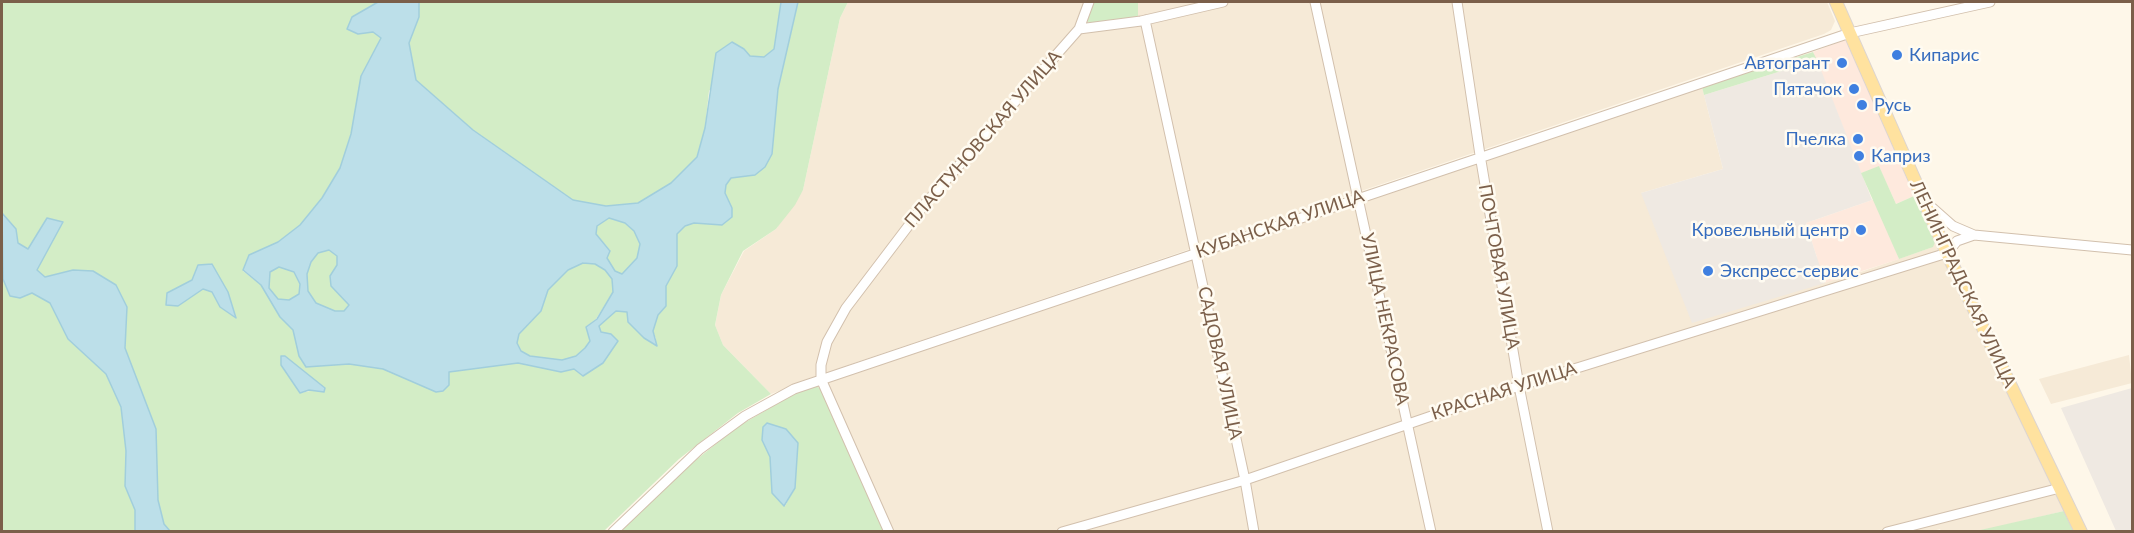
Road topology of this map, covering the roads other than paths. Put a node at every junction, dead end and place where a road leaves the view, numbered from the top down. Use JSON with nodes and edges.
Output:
{"nodes":[{"id":1,"x":1089,"y":2,"type":"edge"},
{"id":2,"x":1223,"y":2,"type":"edge"},
{"id":3,"x":1315,"y":2,"type":"edge"},
{"id":4,"x":1457,"y":2,"type":"edge"},
{"id":5,"x":1836,"y":2,"type":"edge"},
{"id":6,"x":1989,"y":2,"type":"edge"},
{"id":7,"x":1145,"y":20,"type":"junction"},
{"id":8,"x":1079,"y":29,"type":"junction"},
{"id":9,"x":1850,"y":33,"type":"junction"},
{"id":10,"x":1480,"y":155,"type":"junction"},
{"id":11,"x":1360,"y":197,"type":"junction"},
{"id":12,"x":1923,"y":199,"type":"junction"},
{"id":13,"x":1974,"y":235,"type":"junction"},
{"id":14,"x":2133,"y":250,"type":"edge"},
{"id":15,"x":1196,"y":252,"type":"junction"},
{"id":16,"x":1947,"y":253,"type":"junction"},
{"id":17,"x":821,"y":379,"type":"junction"},
{"id":18,"x":1519,"y":386,"type":"junction"},
{"id":19,"x":1407,"y":423,"type":"junction"},
{"id":20,"x":1245,"y":480,"type":"junction"},
{"id":21,"x":2060,"y":488,"type":"junction"},
{"id":22,"x":613,"y":531,"type":"edge"},
{"id":23,"x":889,"y":531,"type":"edge"},
{"id":24,"x":1062,"y":531,"type":"edge"},
{"id":25,"x":1254,"y":531,"type":"edge"},
{"id":26,"x":1431,"y":531,"type":"edge"},
{"id":27,"x":1548,"y":531,"type":"edge"},
{"id":28,"x":1887,"y":531,"type":"edge"},
{"id":29,"x":2080,"y":531,"type":"edge"}],
"edges":[{"from":1,"to":8,"type":"street"},
{"from":2,"to":7,"type":"street"},
{"from":3,"to":11,"type":"street","name":"УЛИЦА НЕКРАСОВА"},
{"from":4,"to":10,"type":"street","name":"ПОЧТОВАЯ УЛИЦА"},
{"from":5,"to":9,"type":"main road","name":"ЛЕНИНГРАДСКАЯ УЛИЦА"},
{"from":6,"to":9,"type":"street","name":"КУБАНСКАЯ УЛИЦА"},
{"from":7,"to":8,"type":"street"},
{"from":7,"to":15,"type":"street","name":"САДОВАЯ УЛИЦА"},
{"from":8,"to":17,"type":"street","name":"ПЛАСТУНОВСКАЯ УЛИЦА"},
{"from":9,"to":10,"type":"street","name":"КУБАНСКАЯ УЛИЦА"},
{"from":9,"to":12,"type":"main road","name":"ЛЕНИНГРАДСКАЯ УЛИЦА"},
{"from":10,"to":11,"type":"street","name":"КУБАНСКАЯ УЛИЦА"},
{"from":10,"to":18,"type":"street","name":"ПОЧТОВАЯ УЛИЦА"},
{"from":11,"to":15,"type":"street","name":"КУБАНСКАЯ УЛИЦА"},
{"from":11,"to":19,"type":"street","name":"УЛИЦА НЕКРАСОВА"},
{"from":12,"to":13,"type":"street"},
{"from":12,"to":16,"type":"main road","name":"ЛЕНИНГРАДСКАЯ УЛИЦА"},
{"from":13,"to":14,"type":"street"},
{"from":13,"to":16,"type":"street","name":"КРАСНАЯ УЛИЦА"},
{"from":15,"to":17,"type":"street","name":"КУБАНСКАЯ УЛИЦА"},
{"from":15,"to":20,"type":"street","name":"САДОВАЯ УЛИЦА"},
{"from":16,"to":18,"type":"street","name":"КРАСНАЯ УЛИЦА"},
{"from":16,"to":21,"type":"main road","name":"ЛЕНИНГРАДСКАЯ УЛИЦА"},
{"from":17,"to":22,"type":"street","name":"КУБАНСКАЯ УЛИЦА"},
{"from":17,"to":23,"type":"street"},
{"from":18,"to":19,"type":"street","name":"КРАСНАЯ УЛИЦА"},
{"from":18,"to":27,"type":"street","name":"ПОЧТОВАЯ УЛИЦА"},
{"from":19,"to":20,"type":"street","name":"КРАСНАЯ УЛИЦА"},
{"from":19,"to":26,"type":"street","name":"УЛИЦА НЕКРАСОВА"},
{"from":20,"to":24,"type":"street","name":"КРАСНАЯ УЛИЦА"},
{"from":20,"to":25,"type":"street","name":"САДОВАЯ УЛИЦА"},
{"from":21,"to":28,"type":"street"},
{"from":21,"to":29,"type":"main road","name":"ЛЕНИНГРАДСКАЯ УЛИЦА"}]}
